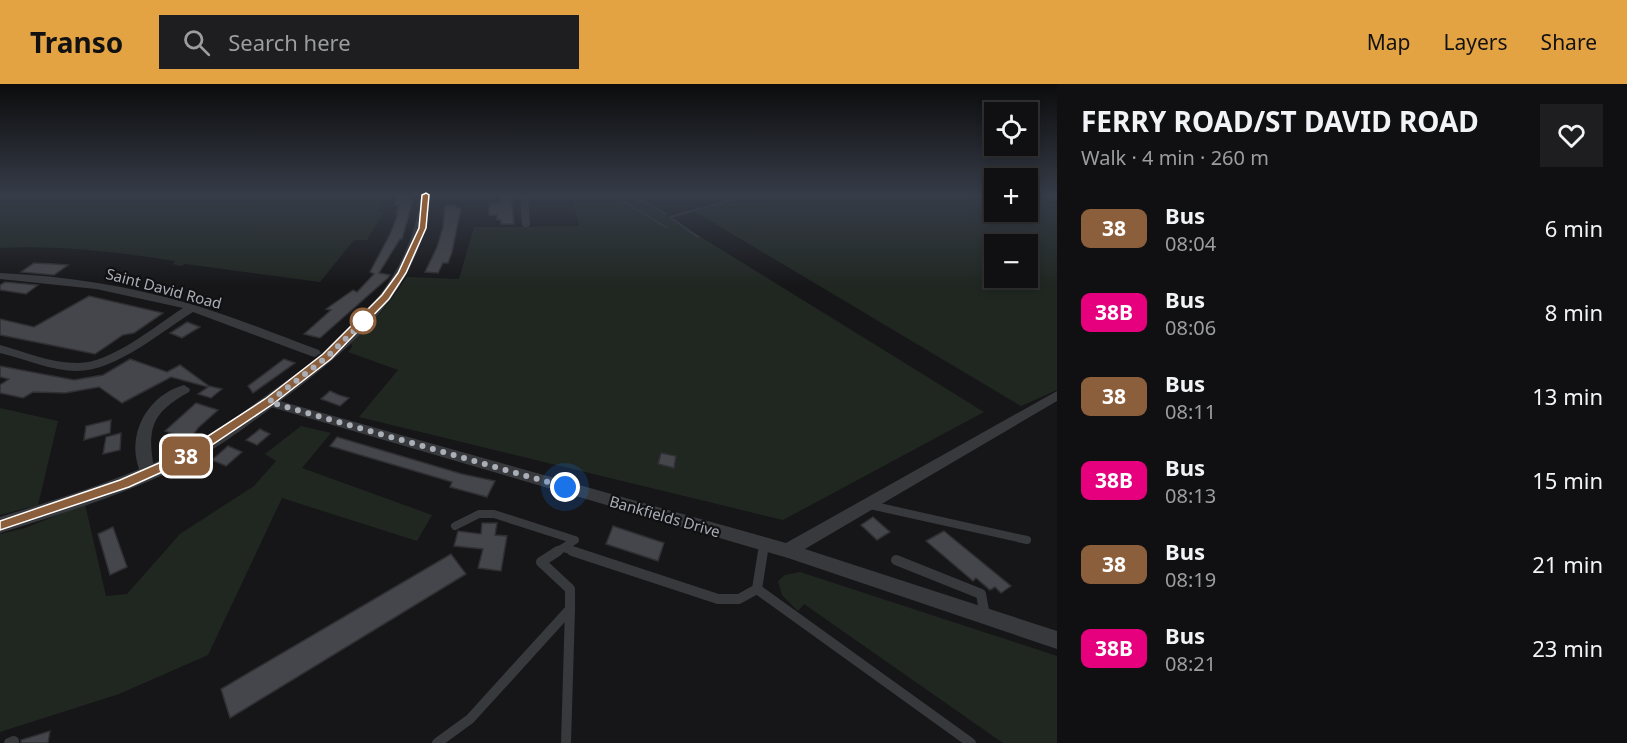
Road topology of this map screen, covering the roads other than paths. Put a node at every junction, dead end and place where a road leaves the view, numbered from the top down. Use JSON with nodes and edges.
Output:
{"nodes":[{"id":1,"x":422,"y":226,"type":"edge"},
{"id":2,"x":0,"y":276,"type":"edge"},
{"id":3,"x":191,"y":308,"type":"junction"},
{"id":4,"x":0,"y":350,"type":"edge"},
{"id":5,"x":315,"y":353,"type":"dead end"},
{"id":6,"x":173,"y":391,"type":"dead end"},
{"id":7,"x":1057,"y":395,"type":"edge"},
{"id":8,"x":269,"y":402,"type":"junction"},
{"id":9,"x":148,"y":473,"type":"junction"},
{"id":10,"x":867,"y":505,"type":"junction"},
{"id":11,"x":0,"y":525,"type":"edge"},
{"id":12,"x":455,"y":526,"type":"dead end"},
{"id":13,"x":1027,"y":540,"type":"dead end"},
{"id":14,"x":764,"y":544,"type":"junction"},
{"id":15,"x":563,"y":548,"type":"junction"},
{"id":16,"x":788,"y":551,"type":"junction"},
{"id":17,"x":896,"y":560,"type":"dead end"},
{"id":18,"x":757,"y":589,"type":"junction"},
{"id":19,"x":570,"y":609,"type":"junction"},
{"id":20,"x":985,"y":616,"type":"junction"},
{"id":21,"x":1057,"y":640,"type":"edge"},
{"id":22,"x":437,"y":743,"type":"edge"},
{"id":23,"x":566,"y":743,"type":"edge"},
{"id":24,"x":971,"y":743,"type":"edge"}],
"edges":[{"from":1,"to":8,"type":"street"},
{"from":2,"to":3,"type":"street","name":"Saint David Road"},
{"from":3,"to":4,"type":"street"},
{"from":3,"to":5,"type":"street","name":"Saint David Road"},
{"from":6,"to":9,"type":"street"},
{"from":7,"to":10,"type":"street"},
{"from":8,"to":9,"type":"street"},
{"from":8,"to":14,"type":"street","name":"Bankfields Drive"},
{"from":9,"to":11,"type":"street"},
{"from":10,"to":13,"type":"lane"},
{"from":10,"to":16,"type":"street"},
{"from":12,"to":15,"type":"lane"},
{"from":14,"to":16,"type":"street","name":"Bankfields Drive"},
{"from":14,"to":18,"type":"lane"},
{"from":15,"to":18,"type":"lane"},
{"from":15,"to":19,"type":"lane"},
{"from":16,"to":20,"type":"street","name":"Bankfields Drive"},
{"from":17,"to":20,"type":"lane"},
{"from":18,"to":24,"type":"lane"},
{"from":19,"to":22,"type":"lane"},
{"from":19,"to":23,"type":"lane"},
{"from":20,"to":21,"type":"street","name":"Bankfields Drive"}]}
